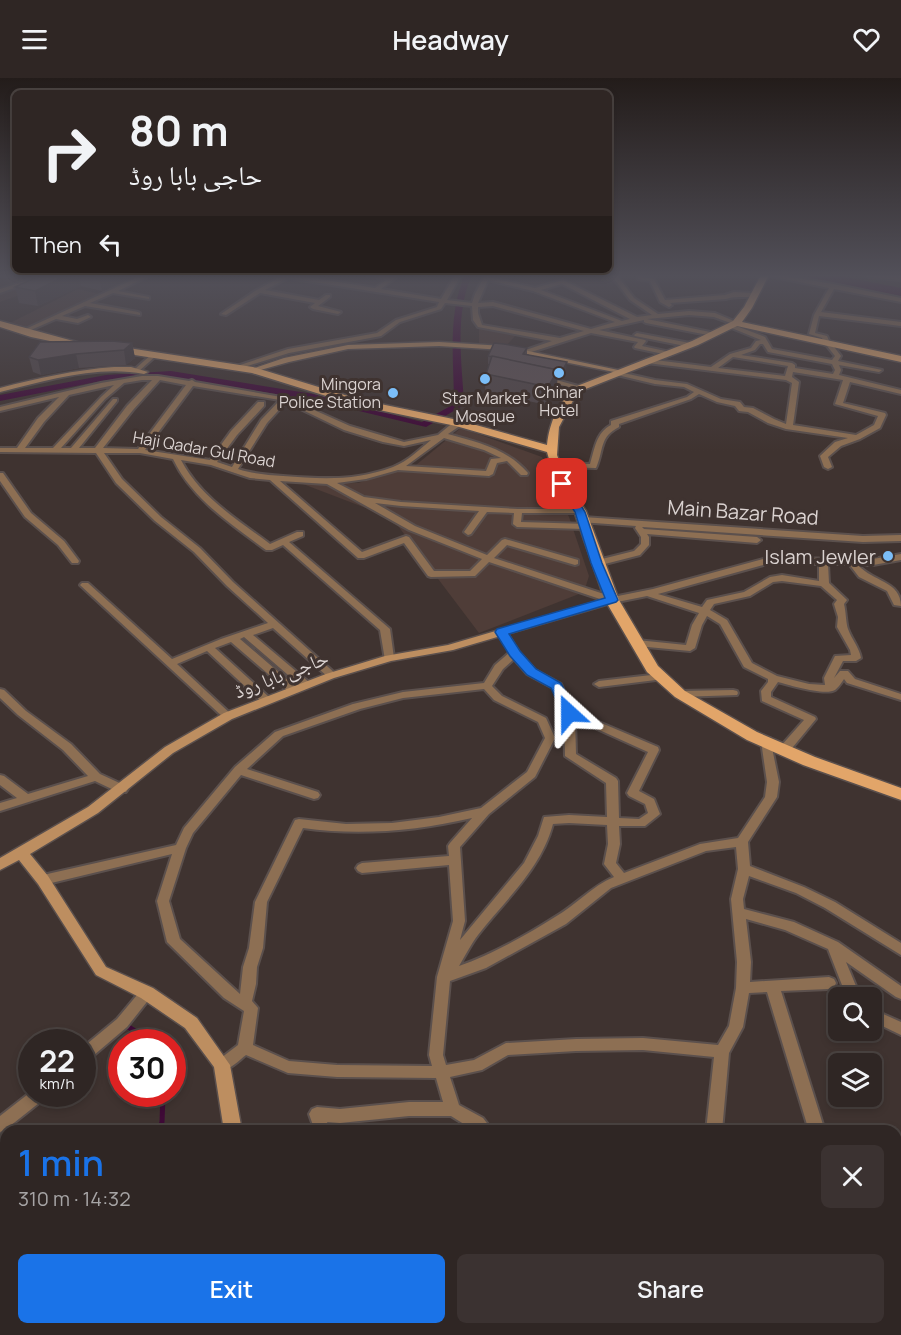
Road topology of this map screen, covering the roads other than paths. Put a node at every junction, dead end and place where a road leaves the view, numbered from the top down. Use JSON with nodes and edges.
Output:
{"nodes":[{"id":1,"x":24,"y":334,"type":"edge"},
{"id":2,"x":28,"y":334,"type":"edge"},
{"id":3,"x":381,"y":334,"type":"edge"},
{"id":4,"x":523,"y":334,"type":"edge"},
{"id":5,"x":576,"y":334,"type":"edge"},
{"id":6,"x":606,"y":334,"type":"edge"},
{"id":7,"x":629,"y":334,"type":"edge"},
{"id":8,"x":713,"y":334,"type":"edge"},
{"id":9,"x":756,"y":334,"type":"edge"},
{"id":10,"x":778,"y":334,"type":"edge"},
{"id":11,"x":812,"y":334,"type":"edge"},
{"id":12,"x":55,"y":340,"type":"edge"},
{"id":13,"x":55,"y":340,"type":"edge"},
{"id":14,"x":55,"y":340,"type":"edge"},
{"id":15,"x":55,"y":340,"type":"edge"},
{"id":16,"x":558,"y":340,"type":"junction"},
{"id":17,"x":766,"y":342,"type":"junction"},
{"id":18,"x":690,"y":345,"type":"junction"},
{"id":19,"x":829,"y":345,"type":"junction"},
{"id":20,"x":105,"y":348,"type":"edge"},
{"id":21,"x":525,"y":352,"type":"junction"},
{"id":22,"x":668,"y":353,"type":"junction"},
{"id":23,"x":155,"y":355,"type":"junction"},
{"id":24,"x":732,"y":355,"type":"junction"},
{"id":25,"x":901,"y":359,"type":"edge"},
{"id":26,"x":647,"y":361,"type":"junction"},
{"id":27,"x":834,"y":362,"type":"junction"},
{"id":28,"x":235,"y":368,"type":"junction"},
{"id":29,"x":712,"y":369,"type":"junction"},
{"id":30,"x":790,"y":369,"type":"junction"},
{"id":31,"x":253,"y":370,"type":"junction"},
{"id":32,"x":879,"y":370,"type":"dead end"},
{"id":33,"x":617,"y":372,"type":"junction"},
{"id":34,"x":141,"y":374,"type":"junction"},
{"id":35,"x":835,"y":376,"type":"junction"},
{"id":36,"x":535,"y":377,"type":"edge"},
{"id":37,"x":158,"y":378,"type":"junction"},
{"id":38,"x":788,"y":378,"type":"junction"},
{"id":39,"x":847,"y":379,"type":"junction"},
{"id":40,"x":122,"y":381,"type":"junction"},
{"id":41,"x":192,"y":382,"type":"junction"},
{"id":42,"x":580,"y":388,"type":"junction"},
{"id":43,"x":0,"y":390,"type":"edge"},
{"id":44,"x":699,"y":391,"type":"junction"},
{"id":45,"x":901,"y":392,"type":"edge"},
{"id":46,"x":66,"y":394,"type":"junction"},
{"id":47,"x":285,"y":399,"type":"junction"},
{"id":48,"x":115,"y":400,"type":"dead end"},
{"id":49,"x":261,"y":404,"type":"dead end"},
{"id":50,"x":0,"y":408,"type":"edge"},
{"id":51,"x":452,"y":422,"type":"junction"},
{"id":52,"x":789,"y":427,"type":"junction"},
{"id":53,"x":441,"y":435,"type":"junction"},
{"id":54,"x":857,"y":437,"type":"junction"},
{"id":55,"x":20,"y":449,"type":"junction"},
{"id":56,"x":0,"y":450,"type":"edge"},
{"id":57,"x":55,"y":450,"type":"junction"},
{"id":58,"x":74,"y":450,"type":"junction"},
{"id":59,"x":98,"y":450,"type":"junction"},
{"id":60,"x":553,"y":450,"type":"junction"},
{"id":61,"x":140,"y":451,"type":"junction"},
{"id":62,"x":175,"y":456,"type":"junction"},
{"id":63,"x":508,"y":459,"type":"junction"},
{"id":64,"x":212,"y":463,"type":"junction"},
{"id":65,"x":556,"y":465,"type":"junction"},
{"id":66,"x":828,"y":467,"type":"dead end"},
{"id":67,"x":397,"y":468,"type":"junction"},
{"id":68,"x":233,"y":471,"type":"junction"},
{"id":69,"x":524,"y":473,"type":"dead end"},
{"id":70,"x":0,"y":475,"type":"edge"},
{"id":71,"x":270,"y":477,"type":"junction"},
{"id":72,"x":327,"y":482,"type":"junction"},
{"id":73,"x":362,"y":499,"type":"junction"},
{"id":74,"x":485,"y":509,"type":"junction"},
{"id":75,"x":518,"y":511,"type":"junction"},
{"id":76,"x":582,"y":519,"type":"junction"},
{"id":77,"x":635,"y":523,"type":"junction"},
{"id":78,"x":641,"y":531,"type":"junction"},
{"id":79,"x":468,"y":532,"type":"dead end"},
{"id":80,"x":300,"y":534,"type":"dead end"},
{"id":81,"x":901,"y":538,"type":"edge"},
{"id":82,"x":757,"y":540,"type":"dead end"},
{"id":83,"x":283,"y":541,"type":"junction"},
{"id":84,"x":901,"y":557,"type":"edge"},
{"id":85,"x":489,"y":559,"type":"junction"},
{"id":86,"x":75,"y":561,"type":"dead end"},
{"id":87,"x":575,"y":562,"type":"dead end"},
{"id":88,"x":852,"y":562,"type":"junction"},
{"id":89,"x":597,"y":563,"type":"junction"},
{"id":90,"x":823,"y":563,"type":"junction"},
{"id":91,"x":824,"y":584,"type":"junction"},
{"id":92,"x":85,"y":585,"type":"dead end"},
{"id":93,"x":644,"y":592,"type":"junction"},
{"id":94,"x":612,"y":600,"type":"junction"},
{"id":95,"x":901,"y":603,"type":"edge"},
{"id":96,"x":704,"y":611,"type":"junction"},
{"id":97,"x":274,"y":624,"type":"junction"},
{"id":98,"x":502,"y":632,"type":"junction"},
{"id":99,"x":246,"y":634,"type":"junction"},
{"id":100,"x":233,"y":638,"type":"junction"},
{"id":101,"x":637,"y":643,"type":"junction"},
{"id":102,"x":208,"y":647,"type":"junction"},
{"id":103,"x":515,"y":653,"type":"junction"},
{"id":104,"x":389,"y":658,"type":"junction"},
{"id":105,"x":170,"y":663,"type":"junction"},
{"id":106,"x":332,"y":675,"type":"junction"},
{"id":107,"x":660,"y":677,"type":"junction"},
{"id":108,"x":773,"y":678,"type":"junction"},
{"id":109,"x":600,"y":684,"type":"dead end"},
{"id":110,"x":306,"y":685,"type":"junction"},
{"id":111,"x":487,"y":686,"type":"junction"},
{"id":112,"x":831,"y":688,"type":"junction"},
{"id":113,"x":292,"y":690,"type":"junction"},
{"id":114,"x":0,"y":692,"type":"edge"},
{"id":115,"x":733,"y":693,"type":"dead end"},
{"id":116,"x":680,"y":694,"type":"junction"},
{"id":117,"x":901,"y":698,"type":"edge"},
{"id":118,"x":266,"y":700,"type":"junction"},
{"id":119,"x":569,"y":713,"type":"junction"},
{"id":120,"x":228,"y":716,"type":"junction"},
{"id":121,"x":766,"y":741,"type":"junction"},
{"id":122,"x":784,"y":750,"type":"junction"},
{"id":123,"x":239,"y":770,"type":"junction"},
{"id":124,"x":96,"y":777,"type":"junction"},
{"id":125,"x":0,"y":779,"type":"edge"},
{"id":126,"x":122,"y":789,"type":"junction"},
{"id":127,"x":901,"y":794,"type":"edge"},
{"id":128,"x":314,"y":795,"type":"dead end"},
{"id":129,"x":26,"y":799,"type":"junction"},
{"id":130,"x":0,"y":807,"type":"edge"},
{"id":131,"x":485,"y":811,"type":"junction"},
{"id":132,"x":614,"y":820,"type":"junction"},
{"id":133,"x":742,"y":842,"type":"junction"},
{"id":134,"x":180,"y":848,"type":"junction"},
{"id":135,"x":21,"y":853,"type":"junction"},
{"id":136,"x":455,"y":860,"type":"junction"},
{"id":137,"x":0,"y":866,"type":"edge"},
{"id":138,"x":362,"y":868,"type":"dead end"},
{"id":139,"x":744,"y":869,"type":"junction"},
{"id":140,"x":622,"y":879,"type":"junction"},
{"id":141,"x":43,"y":880,"type":"junction"},
{"id":142,"x":739,"y":912,"type":"junction"},
{"id":143,"x":833,"y":946,"type":"junction"},
{"id":144,"x":901,"y":950,"type":"edge"},
{"id":145,"x":444,"y":977,"type":"junction"},
{"id":146,"x":829,"y":983,"type":"dead end"},
{"id":147,"x":772,"y":987,"type":"junction"},
{"id":148,"x":850,"y":987,"type":"edge"},
{"id":149,"x":743,"y":988,"type":"junction"},
{"id":150,"x":147,"y":993,"type":"junction"},
{"id":151,"x":901,"y":993,"type":"edge"},
{"id":152,"x":244,"y":1004,"type":"junction"},
{"id":153,"x":882,"y":1020,"type":"edge"},
{"id":154,"x":901,"y":1029,"type":"edge"},
{"id":155,"x":96,"y":1045,"type":"edge"},
{"id":156,"x":245,"y":1048,"type":"junction"},
{"id":157,"x":722,"y":1052,"type":"junction"},
{"id":158,"x":222,"y":1065,"type":"junction"},
{"id":159,"x":441,"y":1072,"type":"junction"},
{"id":160,"x":23,"y":1107,"type":"edge"},
{"id":161,"x":453,"y":1109,"type":"junction"},
{"id":162,"x":0,"y":1125,"type":"edge"},
{"id":163,"x":232,"y":1125,"type":"edge"},
{"id":164,"x":321,"y":1125,"type":"edge"},
{"id":165,"x":480,"y":1125,"type":"edge"},
{"id":166,"x":715,"y":1125,"type":"edge"},
{"id":167,"x":815,"y":1125,"type":"edge"}],
"edges":[{"from":1,"to":12,"type":"main road"},
{"from":2,"to":15,"type":"main road"},
{"from":3,"to":28,"type":"street"},
{"from":4,"to":16,"type":"street"},
{"from":5,"to":16,"type":"street"},
{"from":6,"to":22,"type":"street"},
{"from":7,"to":18,"type":"street"},
{"from":8,"to":18,"type":"main road"},
{"from":9,"to":17,"type":"street"},
{"from":10,"to":19,"type":"main road"},
{"from":11,"to":19,"type":"street"},
{"from":13,"to":14,"type":"main road"},
{"from":16,"to":21,"type":"street"},
{"from":17,"to":24,"type":"street"},
{"from":17,"to":27,"type":"street"},
{"from":18,"to":22,"type":"main road"},
{"from":19,"to":25,"type":"main road"},
{"from":19,"to":27,"type":"street"},
{"from":20,"to":23,"type":"main road"},
{"from":21,"to":31,"type":"main road"},
{"from":21,"to":33,"type":"main road"},
{"from":22,"to":26,"type":"main road"},
{"from":23,"to":28,"type":"main road"},
{"from":23,"to":34,"type":"street"},
{"from":24,"to":29,"type":"street"},
{"from":24,"to":30,"type":"street"},
{"from":26,"to":29,"type":"street"},
{"from":26,"to":33,"type":"main road"},
{"from":27,"to":32,"type":"street"},
{"from":27,"to":35,"type":"street"},
{"from":28,"to":31,"type":"main road"},
{"from":29,"to":38,"type":"street"},
{"from":30,"to":35,"type":"street"},
{"from":30,"to":38,"type":"street"},
{"from":31,"to":51,"type":"main road"},
{"from":33,"to":42,"type":"main road"},
{"from":33,"to":44,"type":"street"},
{"from":34,"to":37,"type":"street"},
{"from":34,"to":40,"type":"street"},
{"from":34,"to":43,"type":"main road"},
{"from":35,"to":39,"type":"street"},
{"from":36,"to":42,"type":"street"},
{"from":37,"to":41,"type":"street"},
{"from":37,"to":59,"type":"street"},
{"from":38,"to":52,"type":"street"},
{"from":39,"to":45,"type":"street"},
{"from":39,"to":54,"type":"street"},
{"from":40,"to":46,"type":"street"},
{"from":40,"to":57,"type":"street"},
{"from":41,"to":47,"type":"street"},
{"from":41,"to":61,"type":"street"},
{"from":42,"to":60,"type":"main road"},
{"from":44,"to":52,"type":"street"},
{"from":44,"to":65,"type":"street"},
{"from":46,"to":50,"type":"street"},
{"from":46,"to":55,"type":"street"},
{"from":47,"to":53,"type":"street"},
{"from":47,"to":68,"type":"street"},
{"from":48,"to":58,"type":"street"},
{"from":49,"to":64,"type":"street"},
{"from":51,"to":53,"type":"street","name":"Haji Qadar Gul Road"},
{"from":51,"to":60,"type":"main road"},
{"from":52,"to":54,"type":"street"},
{"from":53,"to":63,"type":"street"},
{"from":53,"to":67,"type":"street","name":"Haji Qadar Gul Road"},
{"from":54,"to":66,"type":"street"},
{"from":55,"to":56,"type":"street","name":"Haji Qadar Gul Road"},
{"from":55,"to":57,"type":"street","name":"Haji Qadar Gul Road"},
{"from":57,"to":58,"type":"street","name":"Haji Qadar Gul Road"},
{"from":58,"to":59,"type":"street","name":"Haji Qadar Gul Road"},
{"from":59,"to":61,"type":"street","name":"Haji Qadar Gul Road"},
{"from":59,"to":97,"type":"street"},
{"from":60,"to":65,"type":"main road"},
{"from":61,"to":62,"type":"street","name":"Haji Qadar Gul Road"},
{"from":62,"to":64,"type":"street","name":"Haji Qadar Gul Road"},
{"from":62,"to":83,"type":"street"},
{"from":63,"to":67,"type":"street"},
{"from":63,"to":69,"type":"street"},
{"from":64,"to":68,"type":"street","name":"Haji Qadar Gul Road"},
{"from":65,"to":76,"type":"main road"},
{"from":67,"to":72,"type":"street","name":"Haji Qadar Gul Road"},
{"from":68,"to":71,"type":"street","name":"Haji Qadar Gul Road"},
{"from":70,"to":86,"type":"street"},
{"from":71,"to":72,"type":"street","name":"Haji Qadar Gul Road"},
{"from":71,"to":85,"type":"street"},
{"from":72,"to":73,"type":"street"},
{"from":73,"to":74,"type":"street"},
{"from":73,"to":85,"type":"street"},
{"from":74,"to":75,"type":"street"},
{"from":74,"to":79,"type":"street"},
{"from":75,"to":76,"type":"street"},
{"from":75,"to":76,"type":"street"},
{"from":76,"to":77,"type":"street","name":"Main Bazar Road"},
{"from":76,"to":89,"type":"main road"},
{"from":77,"to":78,"type":"street"},
{"from":77,"to":81,"type":"street","name":"Main Bazar Road"},
{"from":78,"to":82,"type":"street"},
{"from":78,"to":89,"type":"street"},
{"from":80,"to":83,"type":"street"},
{"from":83,"to":104,"type":"street"},
{"from":84,"to":88,"type":"street"},
{"from":85,"to":87,"type":"street"},
{"from":85,"to":94,"type":"street"},
{"from":88,"to":90,"type":"street"},
{"from":88,"to":95,"type":"street"},
{"from":89,"to":94,"type":"main road"},
{"from":90,"to":91,"type":"street"},
{"from":90,"to":93,"type":"street"},
{"from":91,"to":96,"type":"street"},
{"from":91,"to":112,"type":"street"},
{"from":92,"to":105,"type":"street"},
{"from":93,"to":94,"type":"street"},
{"from":93,"to":96,"type":"street"},
{"from":94,"to":98,"type":"main road","name":"حاجی بابا روڈ"},
{"from":94,"to":101,"type":"main road"},
{"from":96,"to":101,"type":"street"},
{"from":96,"to":108,"type":"street"},
{"from":97,"to":99,"type":"street"},
{"from":97,"to":106,"type":"street"},
{"from":98,"to":103,"type":"street"},
{"from":98,"to":104,"type":"main road","name":"حاجی بابا روڈ"},
{"from":99,"to":100,"type":"street"},
{"from":99,"to":110,"type":"street"},
{"from":100,"to":102,"type":"street"},
{"from":100,"to":113,"type":"street"},
{"from":101,"to":107,"type":"main road"},
{"from":102,"to":105,"type":"street"},
{"from":102,"to":118,"type":"street"},
{"from":103,"to":111,"type":"street"},
{"from":103,"to":119,"type":"street"},
{"from":104,"to":106,"type":"main road","name":"حاجی بابا روڈ"},
{"from":105,"to":120,"type":"street"},
{"from":106,"to":110,"type":"main road","name":"حاجی بابا روڈ"},
{"from":107,"to":109,"type":"street"},
{"from":107,"to":116,"type":"main road"},
{"from":108,"to":112,"type":"street"},
{"from":108,"to":122,"type":"street"},
{"from":110,"to":113,"type":"main road","name":"حاجی بابا روڈ"},
{"from":111,"to":123,"type":"street"},
{"from":111,"to":131,"type":"street"},
{"from":112,"to":117,"type":"street"},
{"from":113,"to":118,"type":"main road","name":"حاجی بابا روڈ"},
{"from":114,"to":124,"type":"street"},
{"from":115,"to":116,"type":"street"},
{"from":116,"to":121,"type":"main road"},
{"from":118,"to":120,"type":"main road","name":"حاجی بابا روڈ"},
{"from":119,"to":132,"type":"street"},
{"from":119,"to":132,"type":"street"},
{"from":120,"to":126,"type":"main road","name":"حاجی بابا روڈ"},
{"from":121,"to":122,"type":"main road"},
{"from":121,"to":133,"type":"street"},
{"from":122,"to":127,"type":"main road"},
{"from":123,"to":128,"type":"street"},
{"from":123,"to":134,"type":"street"},
{"from":124,"to":126,"type":"street"},
{"from":124,"to":129,"type":"street"},
{"from":125,"to":129,"type":"street"},
{"from":126,"to":135,"type":"main road","name":"حاجی بابا روڈ"},
{"from":129,"to":130,"type":"street"},
{"from":131,"to":136,"type":"street"},
{"from":131,"to":152,"type":"street"},
{"from":132,"to":140,"type":"street"},
{"from":132,"to":145,"type":"street"},
{"from":133,"to":139,"type":"street"},
{"from":133,"to":140,"type":"street"},
{"from":134,"to":141,"type":"street"},
{"from":134,"to":152,"type":"street"},
{"from":135,"to":137,"type":"main road","name":"حاجی بابا روڈ"},
{"from":135,"to":141,"type":"main road"},
{"from":136,"to":138,"type":"street"},
{"from":136,"to":145,"type":"street"},
{"from":139,"to":142,"type":"street"},
{"from":139,"to":144,"type":"street"},
{"from":140,"to":145,"type":"street"},
{"from":141,"to":150,"type":"main road"},
{"from":142,"to":143,"type":"street"},
{"from":142,"to":149,"type":"street"},
{"from":143,"to":148,"type":"street"},
{"from":143,"to":151,"type":"street"},
{"from":145,"to":159,"type":"street"},
{"from":146,"to":147,"type":"street"},
{"from":147,"to":149,"type":"street"},
{"from":147,"to":167,"type":"street"},
{"from":149,"to":157,"type":"street"},
{"from":150,"to":155,"type":"street"},
{"from":150,"to":158,"type":"main road"},
{"from":152,"to":156,"type":"street"},
{"from":153,"to":154,"type":"street"},
{"from":156,"to":158,"type":"street"},
{"from":156,"to":159,"type":"street"},
{"from":157,"to":159,"type":"street"},
{"from":157,"to":166,"type":"street"},
{"from":158,"to":163,"type":"main road"},
{"from":159,"to":161,"type":"street"},
{"from":160,"to":162,"type":"street"},
{"from":161,"to":164,"type":"street"},
{"from":161,"to":165,"type":"street"}]}
